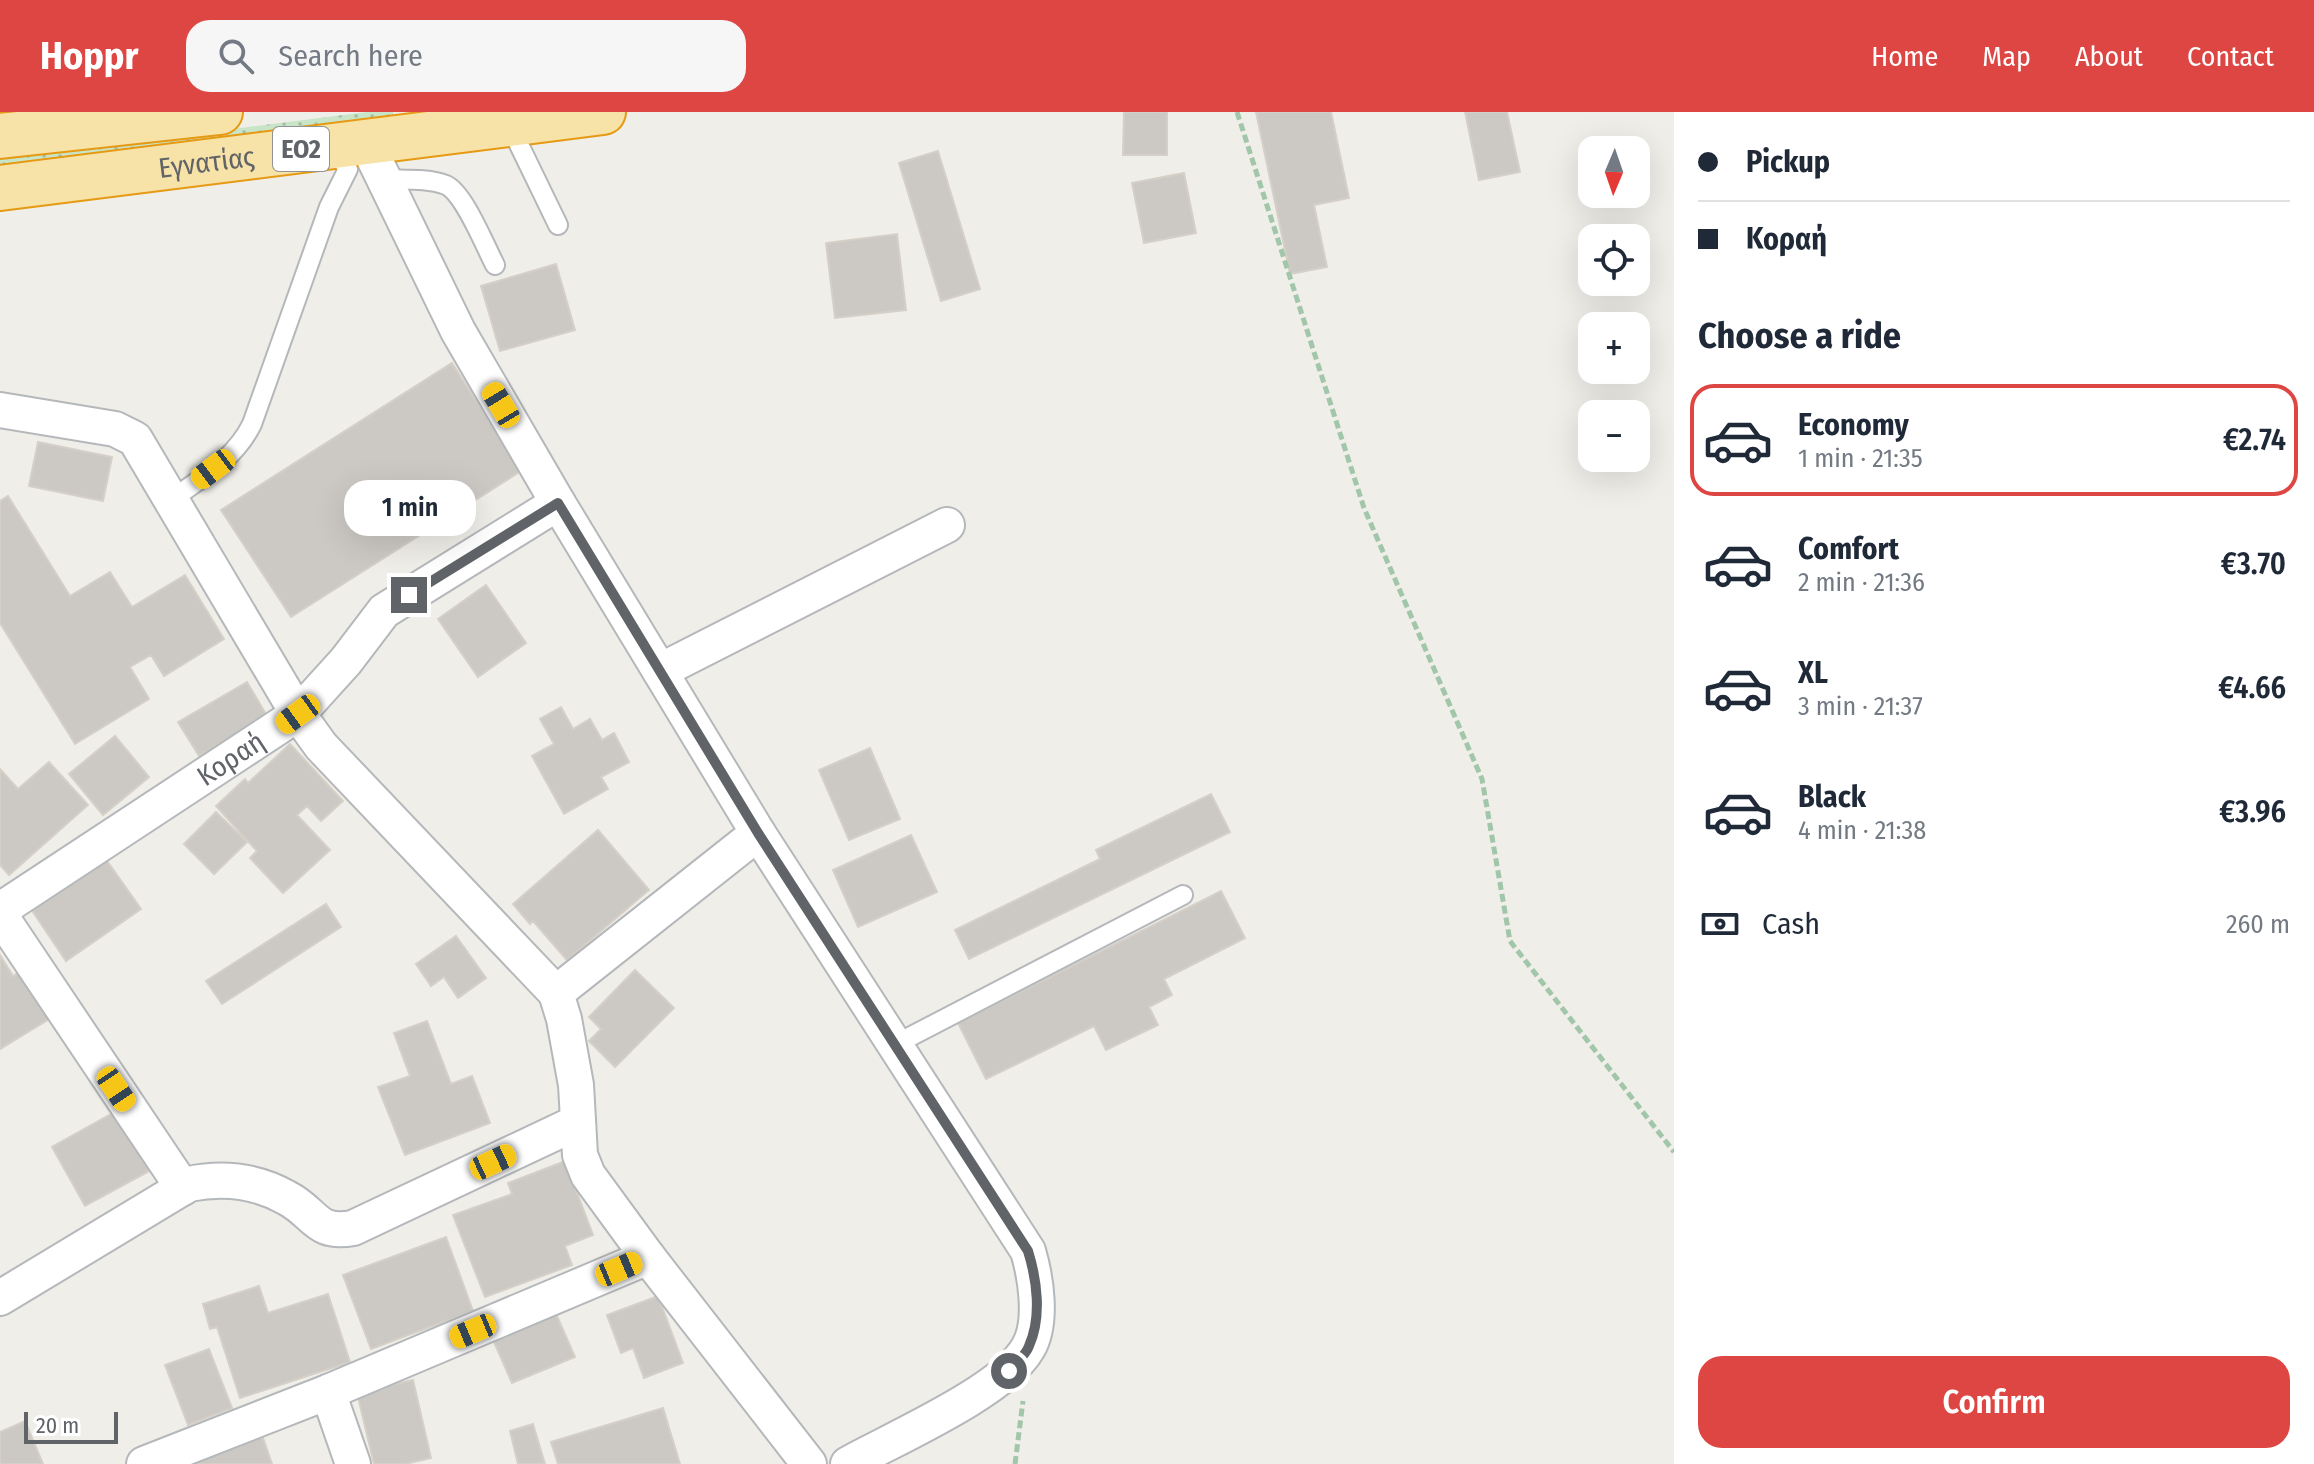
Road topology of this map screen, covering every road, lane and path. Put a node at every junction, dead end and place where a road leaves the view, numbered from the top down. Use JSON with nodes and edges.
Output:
{"nodes":[{"id":1,"x":220,"y":112,"type":"edge"},
{"id":2,"x":603,"y":112,"type":"edge"},
{"id":3,"x":1237,"y":112,"type":"edge"},
{"id":4,"x":509,"y":124,"type":"junction"},
{"id":5,"x":0,"y":136,"type":"edge"},
{"id":6,"x":360,"y":156,"type":"junction"},
{"id":7,"x":0,"y":188,"type":"edge"},
{"id":8,"x":558,"y":225,"type":"dead end"},
{"id":9,"x":495,"y":265,"type":"dead end"},
{"id":10,"x":0,"y":410,"type":"edge"},
{"id":11,"x":171,"y":500,"type":"junction"},
{"id":12,"x":558,"y":503,"type":"junction"},
{"id":13,"x":947,"y":525,"type":"dead end"},
{"id":14,"x":660,"y":671,"type":"junction"},
{"id":15,"x":298,"y":714,"type":"junction"},
{"id":16,"x":758,"y":833,"type":"junction"},
{"id":17,"x":1183,"y":895,"type":"dead end"},
{"id":18,"x":0,"y":913,"type":"edge"},
{"id":19,"x":556,"y":993,"type":"junction"},
{"id":20,"x":896,"y":1044,"type":"junction"},
{"id":21,"x":578,"y":1122,"type":"junction"},
{"id":22,"x":1674,"y":1152,"type":"edge"},
{"id":23,"x":183,"y":1188,"type":"junction"},
{"id":24,"x":648,"y":1257,"type":"junction"},
{"id":25,"x":0,"y":1298,"type":"edge"},
{"id":26,"x":1029,"y":1347,"type":"junction"},
{"id":27,"x":328,"y":1392,"type":"junction"},
{"id":28,"x":144,"y":1464,"type":"edge"},
{"id":29,"x":353,"y":1464,"type":"edge"},
{"id":30,"x":809,"y":1464,"type":"edge"},
{"id":31,"x":848,"y":1464,"type":"edge"},
{"id":32,"x":1015,"y":1464,"type":"edge"}],
"edges":[{"from":1,"to":5,"type":"highway","name":"Εγνατίας"},
{"from":2,"to":4,"type":"highway","name":"Εγνατίας","number":"ΕΟ2"},
{"from":3,"to":22,"type":"path"},
{"from":4,"to":6,"type":"highway","name":"Εγνατίας","number":"ΕΟ2"},
{"from":4,"to":8,"type":"lane"},
{"from":6,"to":7,"type":"highway","name":"Εγνατίας","number":"ΕΟ2"},
{"from":6,"to":9,"type":"lane"},
{"from":6,"to":11,"type":"lane"},
{"from":6,"to":12,"type":"street"},
{"from":10,"to":11,"type":"street"},
{"from":11,"to":15,"type":"street"},
{"from":12,"to":14,"type":"street"},
{"from":12,"to":15,"type":"street","name":"Κοραή"},
{"from":13,"to":14,"type":"street"},
{"from":14,"to":16,"type":"street"},
{"from":15,"to":18,"type":"street","name":"Κοραή"},
{"from":15,"to":19,"type":"street"},
{"from":16,"to":19,"type":"street"},
{"from":16,"to":20,"type":"street"},
{"from":17,"to":20,"type":"lane"},
{"from":18,"to":23,"type":"street"},
{"from":19,"to":21,"type":"street"},
{"from":20,"to":26,"type":"street"},
{"from":21,"to":23,"type":"street"},
{"from":21,"to":24,"type":"street"},
{"from":23,"to":25,"type":"street"},
{"from":24,"to":27,"type":"street"},
{"from":24,"to":30,"type":"street"},
{"from":26,"to":31,"type":"street"},
{"from":26,"to":32,"type":"path"},
{"from":27,"to":28,"type":"street"},
{"from":27,"to":29,"type":"street"}]}
